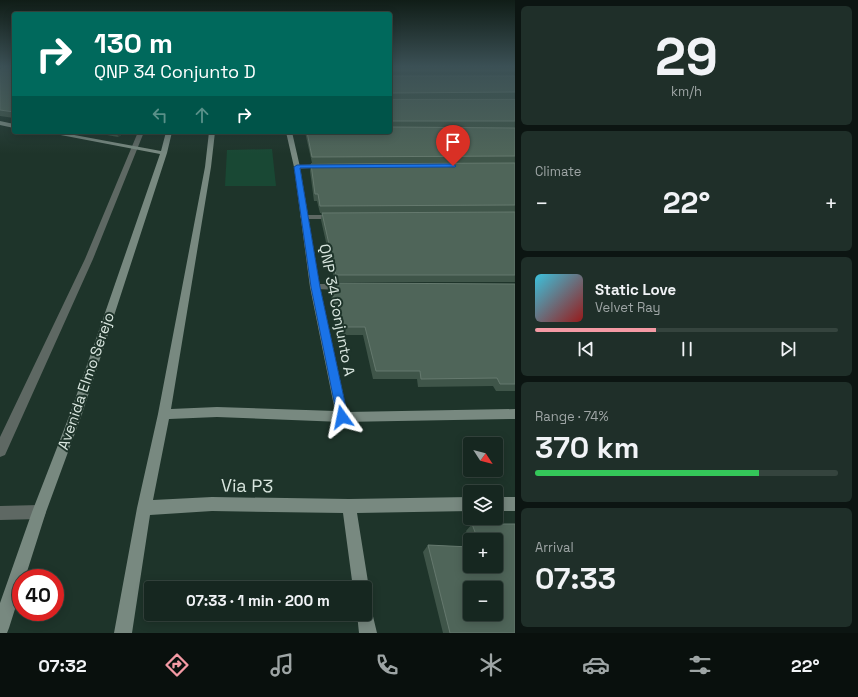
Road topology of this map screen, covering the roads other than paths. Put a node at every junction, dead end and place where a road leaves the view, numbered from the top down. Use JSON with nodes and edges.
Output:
{"nodes":[{"id":1,"x":0,"y":123,"type":"edge"},
{"id":2,"x":12,"y":126,"type":"edge"},
{"id":3,"x":59,"y":134,"type":"edge"},
{"id":4,"x":140,"y":134,"type":"edge"},
{"id":5,"x":169,"y":134,"type":"edge"},
{"id":6,"x":212,"y":134,"type":"edge"},
{"id":7,"x":289,"y":134,"type":"edge"},
{"id":8,"x":133,"y":148,"type":"junction"},
{"id":9,"x":164,"y":154,"type":"junction"},
{"id":10,"x":328,"y":166,"type":"edge"},
{"id":11,"x":297,"y":167,"type":"junction"},
{"id":12,"x":304,"y":217,"type":"junction"},
{"id":13,"x":343,"y":217,"type":"edge"},
{"id":14,"x":315,"y":287,"type":"junction"},
{"id":15,"x":355,"y":287,"type":"edge"},
{"id":16,"x":164,"y":414,"type":"junction"},
{"id":17,"x":515,"y":414,"type":"edge"},
{"id":18,"x":342,"y":417,"type":"junction"},
{"id":19,"x":0,"y":451,"type":"edge"},
{"id":20,"x":463,"y":504,"type":"edge"},
{"id":21,"x":503,"y":504,"type":"edge"},
{"id":22,"x":515,"y":504,"type":"edge"},
{"id":23,"x":349,"y":506,"type":"junction"},
{"id":24,"x":144,"y":508,"type":"junction"},
{"id":25,"x":39,"y":512,"type":"junction"},
{"id":26,"x":0,"y":513,"type":"edge"},
{"id":27,"x":360,"y":581,"type":"edge"},
{"id":28,"x":366,"y":621,"type":"edge"},
{"id":29,"x":0,"y":628,"type":"edge"},
{"id":30,"x":123,"y":633,"type":"edge"},
{"id":31,"x":368,"y":633,"type":"edge"}],
"edges":[{"from":1,"to":2,"type":"street"},
{"from":3,"to":8,"type":"street"},
{"from":4,"to":8,"type":"street"},
{"from":5,"to":9,"type":"street","name":"Avenida Elmo Serejo"},
{"from":6,"to":16,"type":"street"},
{"from":7,"to":11,"type":"street","name":"QNP 34 Conjunto A"},
{"from":8,"to":9,"type":"street"},
{"from":8,"to":19,"type":"street"},
{"from":9,"to":25,"type":"street","name":"Avenida Elmo Serejo"},
{"from":10,"to":11,"type":"street"},
{"from":11,"to":12,"type":"street","name":"QNP 34 Conjunto A"},
{"from":12,"to":13,"type":"street"},
{"from":12,"to":14,"type":"street","name":"QNP 34 Conjunto A"},
{"from":14,"to":15,"type":"street"},
{"from":14,"to":18,"type":"street","name":"QNP 34 Conjunto A"},
{"from":16,"to":18,"type":"street"},
{"from":16,"to":24,"type":"street"},
{"from":17,"to":18,"type":"street"},
{"from":20,"to":23,"type":"street","name":"Via P3"},
{"from":21,"to":22,"type":"street"},
{"from":23,"to":24,"type":"street","name":"Via P3"},
{"from":23,"to":27,"type":"street"},
{"from":24,"to":30,"type":"street"},
{"from":25,"to":26,"type":"street"},
{"from":25,"to":29,"type":"street","name":"Avenida Elmo Serejo"},
{"from":28,"to":31,"type":"street"}]}
